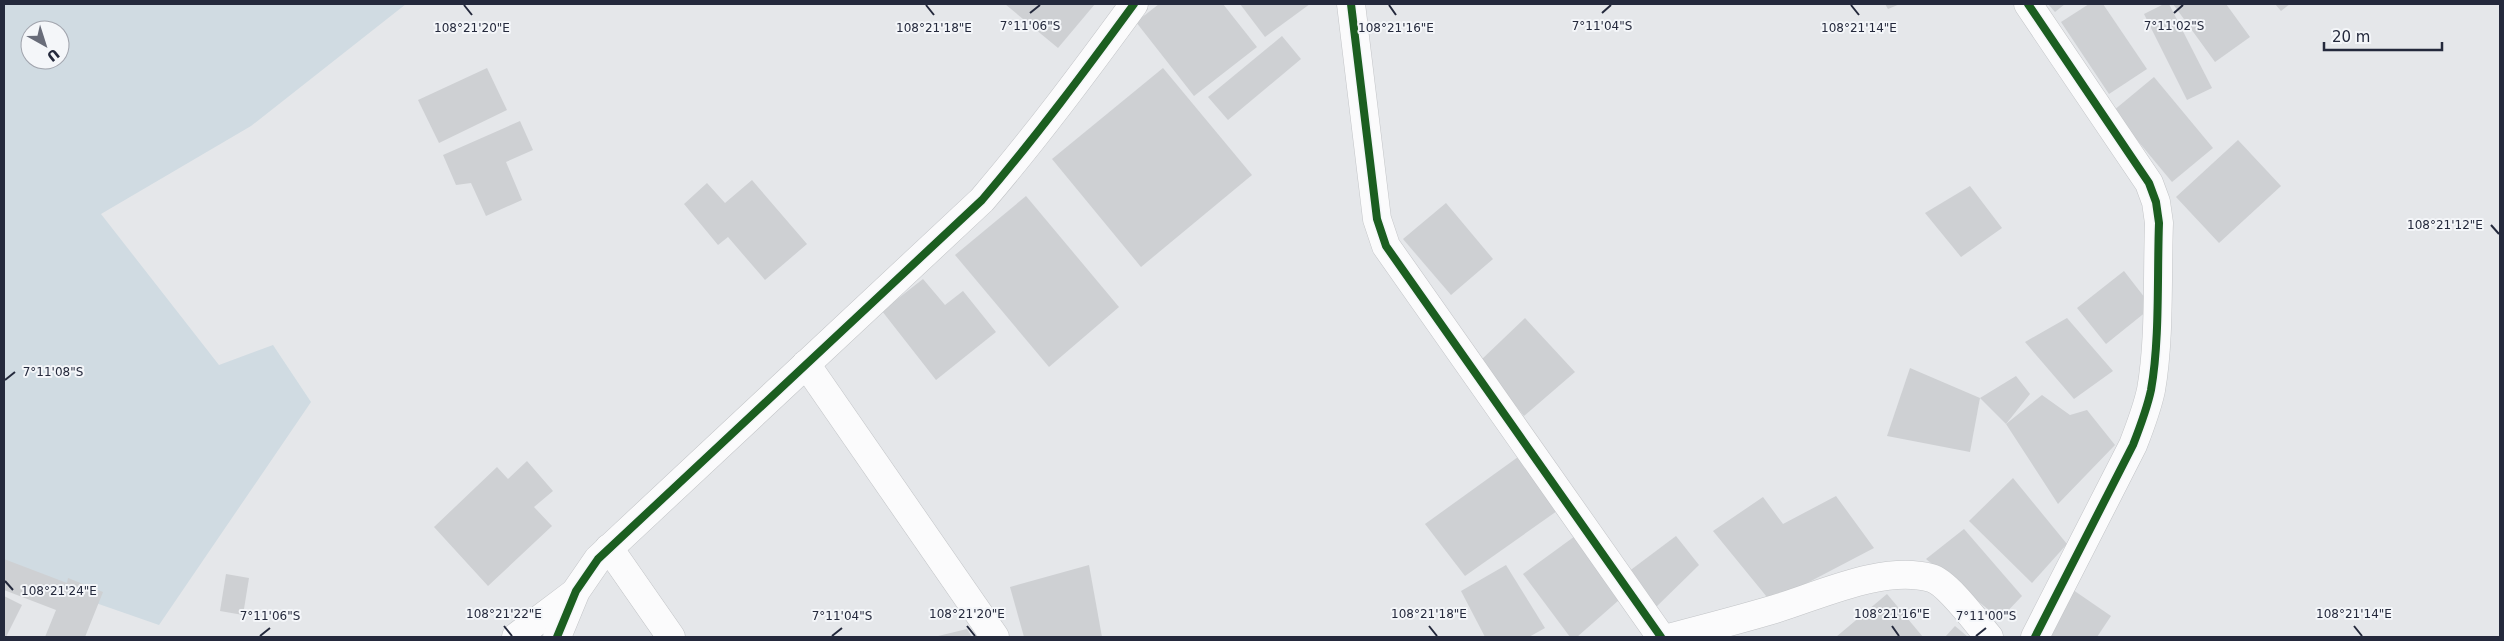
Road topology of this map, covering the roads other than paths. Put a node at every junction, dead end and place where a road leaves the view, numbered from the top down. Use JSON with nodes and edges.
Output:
{"nodes":[{"id":1,"x":1134,"y":4,"type":"edge"},
{"id":2,"x":1351,"y":4,"type":"edge"},
{"id":3,"x":2028,"y":4,"type":"edge"},
{"id":4,"x":806,"y":364,"type":"junction"},
{"id":5,"x":609,"y":548,"type":"junction"},
{"id":6,"x":576,"y":591,"type":"junction"},
{"id":7,"x":516,"y":637,"type":"edge"},
{"id":8,"x":557,"y":637,"type":"edge"},
{"id":9,"x":671,"y":637,"type":"edge"},
{"id":10,"x":995,"y":637,"type":"edge"},
{"id":11,"x":1661,"y":637,"type":"edge"},
{"id":12,"x":1672,"y":637,"type":"edge"},
{"id":13,"x":1989,"y":637,"type":"edge"},
{"id":14,"x":2035,"y":637,"type":"edge"}],
"edges":[{"from":1,"to":4,"type":"street"},
{"from":2,"to":11,"type":"street"},
{"from":3,"to":14,"type":"street"},
{"from":4,"to":5,"type":"street"},
{"from":4,"to":10,"type":"street"},
{"from":5,"to":6,"type":"street"},
{"from":5,"to":9,"type":"street"},
{"from":6,"to":7,"type":"street"},
{"from":6,"to":8,"type":"street"},
{"from":12,"to":13,"type":"street"}]}
